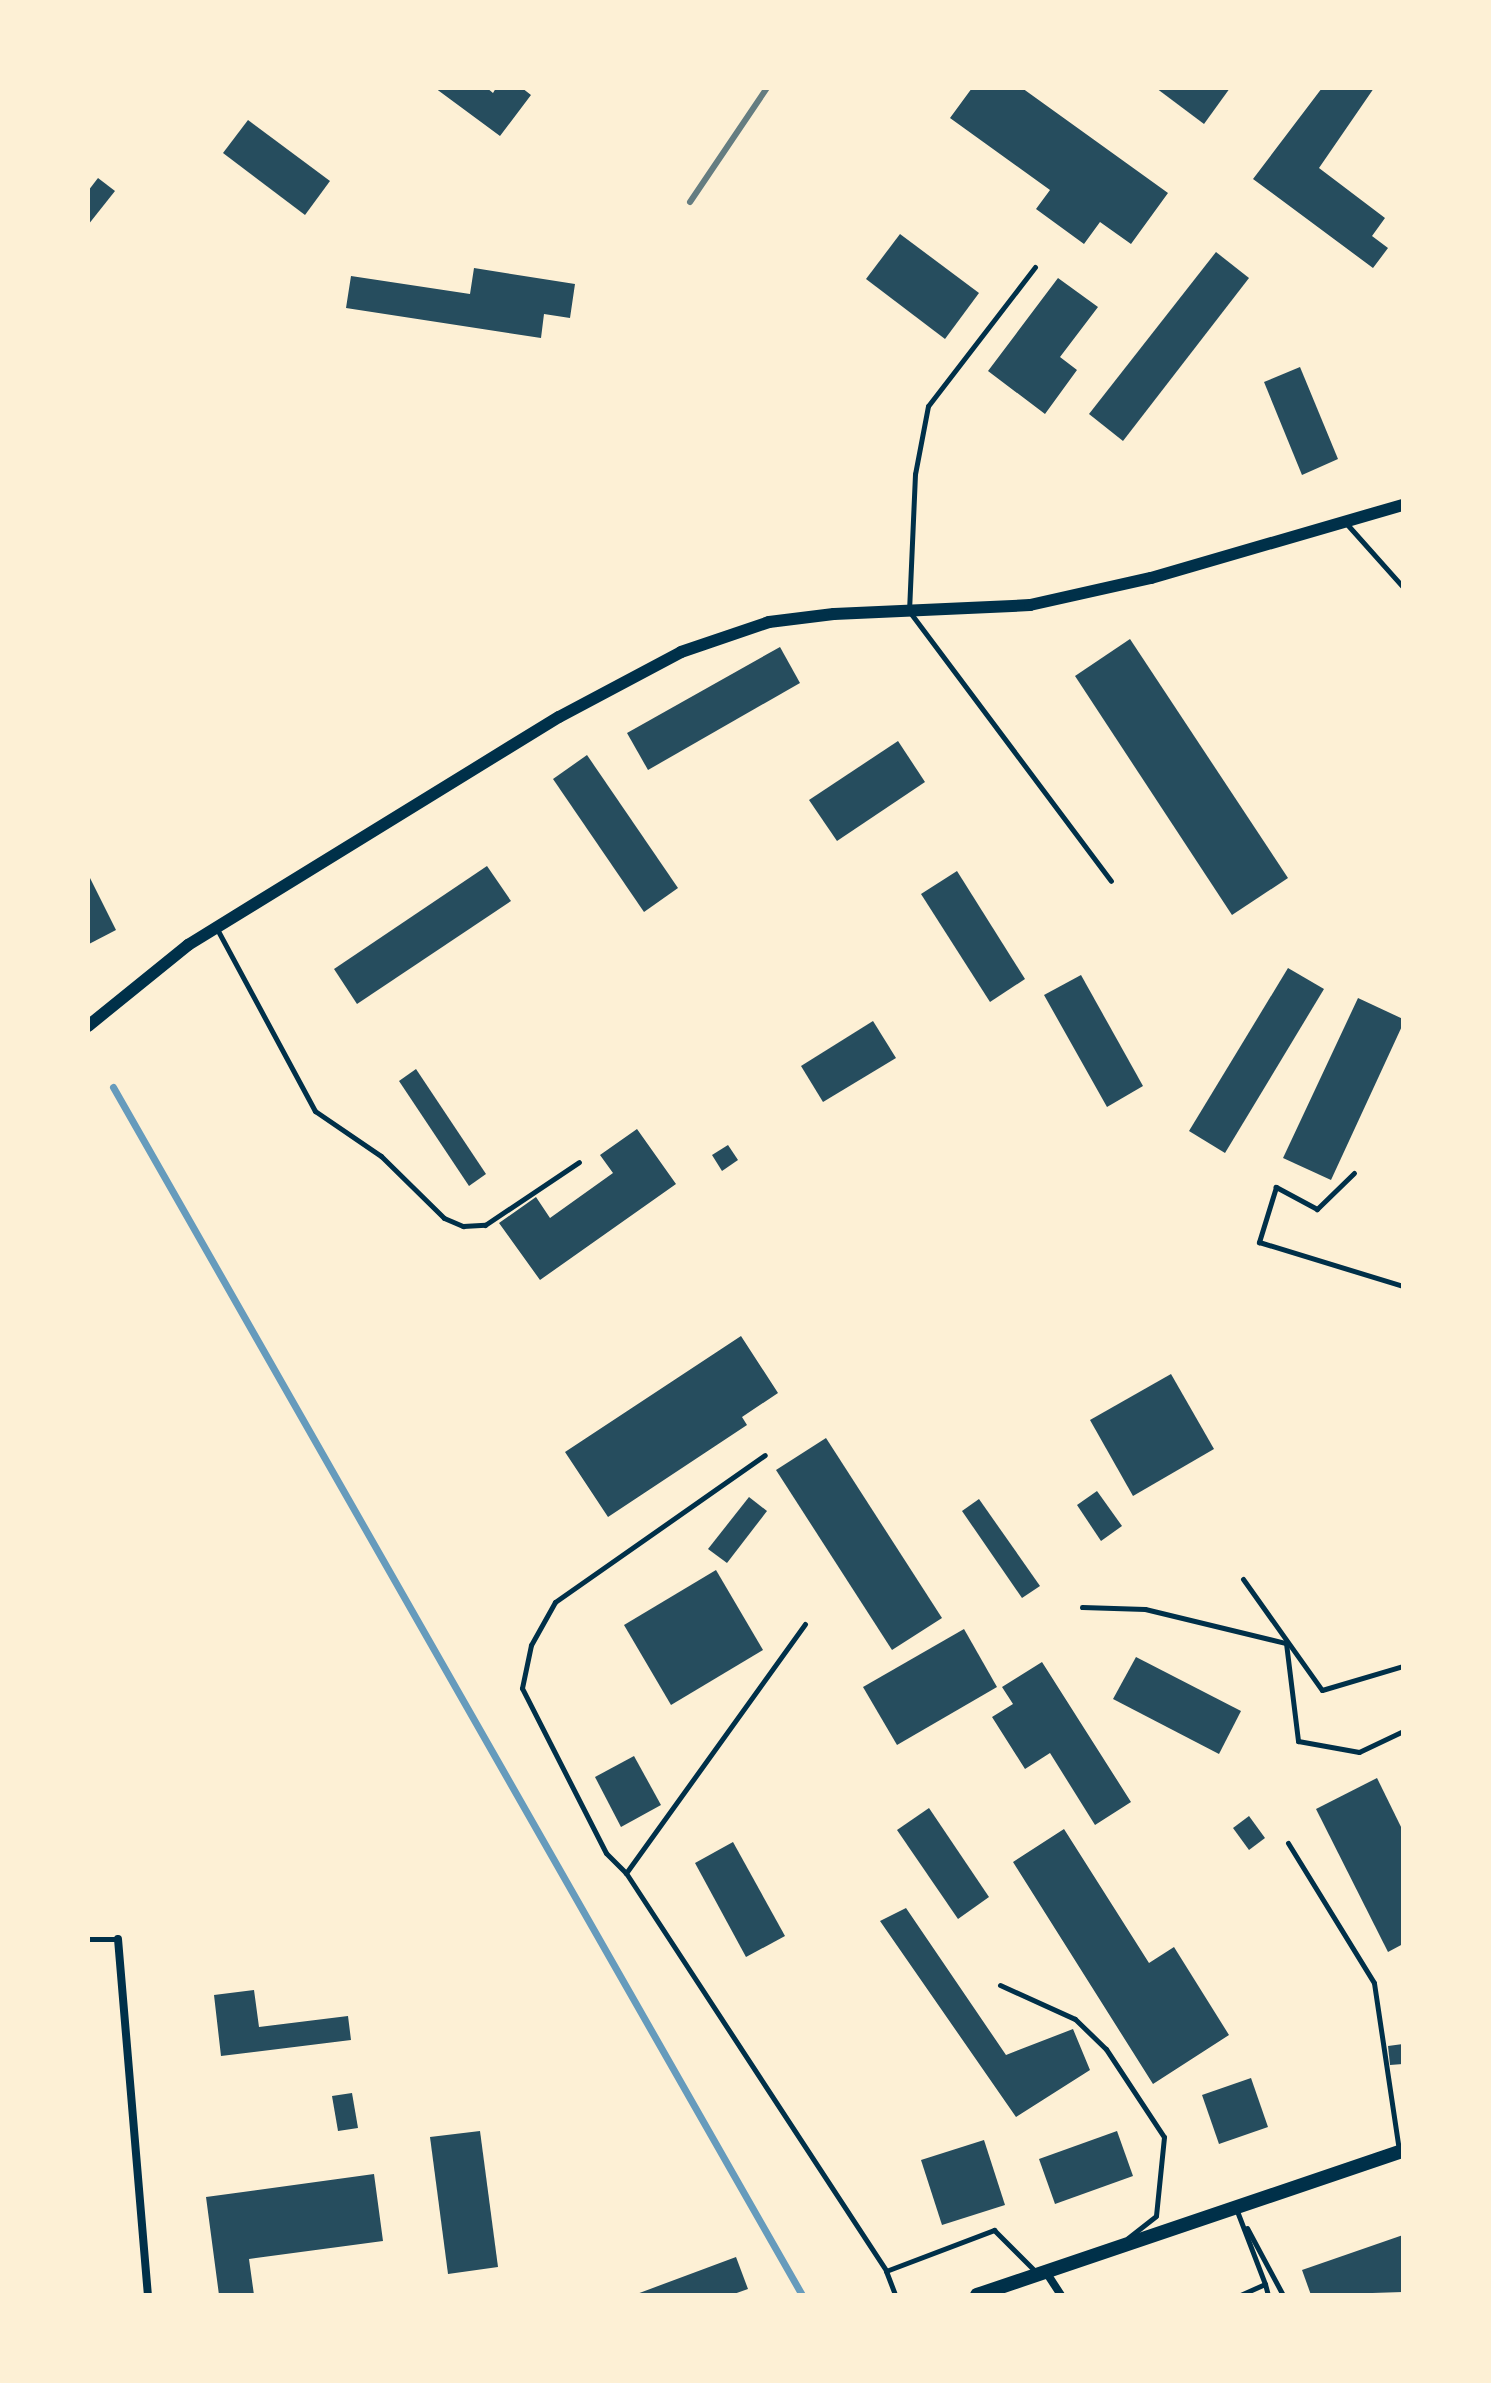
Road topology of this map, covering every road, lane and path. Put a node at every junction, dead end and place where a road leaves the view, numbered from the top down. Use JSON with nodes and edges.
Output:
{"nodes":[{"id":1,"x":1035,"y":267,"type":"dead end"},
{"id":2,"x":1403,"y":505,"type":"edge"},
{"id":3,"x":1344,"y":522,"type":"junction"},
{"id":4,"x":1403,"y":587,"type":"edge"},
{"id":5,"x":909,"y":611,"type":"junction"},
{"id":6,"x":1111,"y":881,"type":"dead end"},
{"id":7,"x":216,"y":928,"type":"junction"},
{"id":8,"x":88,"y":1026,"type":"edge"},
{"id":9,"x":579,"y":1162,"type":"dead end"},
{"id":10,"x":1354,"y":1173,"type":"dead end"},
{"id":11,"x":1403,"y":1286,"type":"edge"},
{"id":12,"x":765,"y":1455,"type":"dead end"},
{"id":13,"x":1243,"y":1579,"type":"dead end"},
{"id":14,"x":1082,"y":1607,"type":"dead end"},
{"id":15,"x":805,"y":1624,"type":"dead end"},
{"id":16,"x":1286,"y":1643,"type":"junction"},
{"id":17,"x":1403,"y":1666,"type":"edge"},
{"id":18,"x":1403,"y":1731,"type":"edge"},
{"id":19,"x":1288,"y":1843,"type":"dead end"},
{"id":20,"x":626,"y":1873,"type":"junction"},
{"id":21,"x":88,"y":1939,"type":"edge"},
{"id":22,"x":118,"y":1939,"type":"joint"},
{"id":23,"x":1000,"y":1985,"type":"dead end"},
{"id":24,"x":1401,"y":2152,"type":"edge"},
{"id":25,"x":1236,"y":2206,"type":"junction"},
{"id":26,"x":1121,"y":2244,"type":"junction"},
{"id":27,"x":886,"y":2271,"type":"junction"},
{"id":28,"x":1042,"y":2273,"type":"junction"},
{"id":29,"x":1265,"y":2284,"type":"junction"},
{"id":30,"x":148,"y":2295,"type":"edge"},
{"id":31,"x":895,"y":2295,"type":"edge"},
{"id":32,"x":977,"y":2295,"type":"edge"},
{"id":33,"x":1061,"y":2295,"type":"edge"},
{"id":34,"x":1240,"y":2295,"type":"edge"},
{"id":35,"x":1268,"y":2295,"type":"edge"},
{"id":36,"x":1283,"y":2295,"type":"edge"}],
"edges":[{"from":1,"to":5,"type":"lane"},
{"from":2,"to":3,"type":"street"},
{"from":3,"to":4,"type":"lane"},
{"from":3,"to":5,"type":"street"},
{"from":5,"to":6,"type":"lane"},
{"from":5,"to":7,"type":"street"},
{"from":7,"to":8,"type":"street"},
{"from":7,"to":9,"type":"lane"},
{"from":10,"to":11,"type":"lane"},
{"from":12,"to":20,"type":"lane"},
{"from":13,"to":16,"type":"lane"},
{"from":14,"to":16,"type":"lane"},
{"from":15,"to":20,"type":"lane"},
{"from":16,"to":17,"type":"lane"},
{"from":16,"to":18,"type":"lane"},
{"from":19,"to":24,"type":"lane"},
{"from":20,"to":27,"type":"lane"},
{"from":21,"to":22,"type":"lane"},
{"from":22,"to":30,"type":"street"},
{"from":23,"to":26,"type":"lane"},
{"from":24,"to":25,"type":"main road"},
{"from":25,"to":26,"type":"main road"},
{"from":25,"to":29,"type":"lane"},
{"from":25,"to":36,"type":"lane"},
{"from":26,"to":28,"type":"main road"},
{"from":27,"to":28,"type":"lane"},
{"from":27,"to":31,"type":"lane"},
{"from":28,"to":32,"type":"main road"},
{"from":28,"to":33,"type":"street"},
{"from":29,"to":34,"type":"lane"},
{"from":29,"to":35,"type":"lane"}]}
